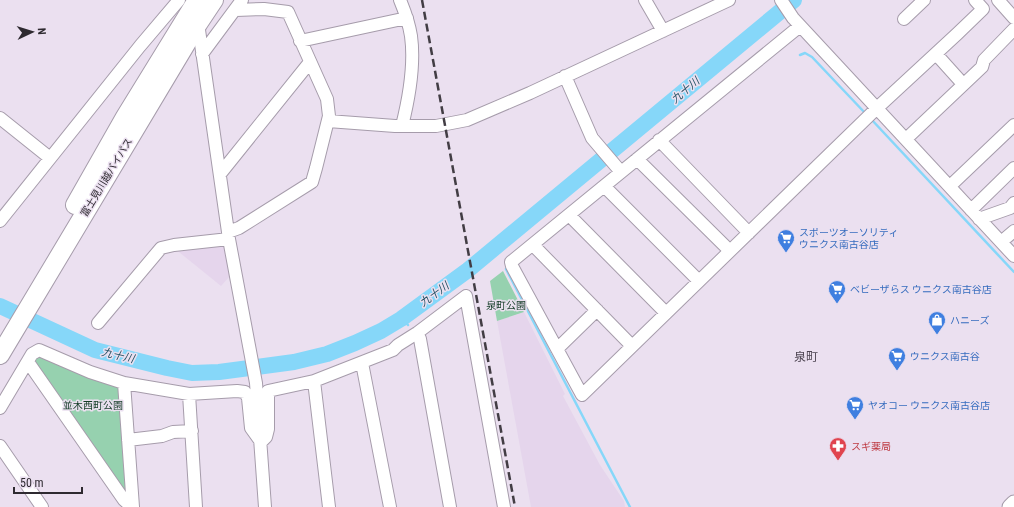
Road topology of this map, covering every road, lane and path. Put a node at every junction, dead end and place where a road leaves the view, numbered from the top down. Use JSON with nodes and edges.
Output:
{"nodes":[{"id":1,"x":214,"y":0,"type":"edge"},
{"id":2,"x":400,"y":0,"type":"edge"},
{"id":3,"x":645,"y":0,"type":"edge"},
{"id":4,"x":729,"y":0,"type":"edge"},
{"id":5,"x":781,"y":0,"type":"edge"},
{"id":6,"x":924,"y":0,"type":"edge"},
{"id":7,"x":995,"y":0,"type":"edge"},
{"id":8,"x":998,"y":0,"type":"edge"},
{"id":9,"x":192,"y":1,"type":"edge"},
{"id":10,"x":979,"y":4,"type":"edge"},
{"id":11,"x":239,"y":5,"type":"edge"},
{"id":12,"x":407,"y":18,"type":"junction"},
{"id":13,"x":1014,"y":18,"type":"edge"},
{"id":14,"x":904,"y":19,"type":"dead end"},
{"id":15,"x":797,"y":22,"type":"junction"},
{"id":16,"x":198,"y":24,"type":"junction"},
{"id":17,"x":1014,"y":29,"type":"edge"},
{"id":18,"x":664,"y":31,"type":"junction"},
{"id":19,"x":300,"y":41,"type":"junction"},
{"id":20,"x":202,"y":54,"type":"junction"},
{"id":21,"x":936,"y":54,"type":"junction"},
{"id":22,"x":310,"y":62,"type":"junction"},
{"id":23,"x":565,"y":76,"type":"junction"},
{"id":24,"x":964,"y":84,"type":"junction"},
{"id":25,"x":877,"y":108,"type":"junction"},
{"id":26,"x":0,"y":118,"type":"edge"},
{"id":27,"x":328,"y":121,"type":"junction"},
{"id":28,"x":1014,"y":125,"type":"edge"},
{"id":29,"x":402,"y":126,"type":"junction"},
{"id":30,"x":906,"y":139,"type":"junction"},
{"id":31,"x":659,"y":140,"type":"junction"},
{"id":32,"x":50,"y":158,"type":"junction"},
{"id":33,"x":637,"y":159,"type":"junction"},
{"id":34,"x":617,"y":168,"type":"junction"},
{"id":35,"x":1014,"y":168,"type":"edge"},
{"id":36,"x":220,"y":174,"type":"junction"},
{"id":37,"x":604,"y":186,"type":"junction"},
{"id":38,"x":950,"y":186,"type":"junction"},
{"id":39,"x":1014,"y":203,"type":"edge"},
{"id":40,"x":971,"y":210,"type":"junction"},
{"id":41,"x":569,"y":215,"type":"junction"},
{"id":42,"x":980,"y":219,"type":"junction"},
{"id":43,"x":0,"y":221,"type":"edge"},
{"id":44,"x":1014,"y":230,"type":"edge"},
{"id":45,"x":749,"y":233,"type":"junction"},
{"id":46,"x":229,"y":235,"type":"junction"},
{"id":47,"x":1001,"y":242,"type":"junction"},
{"id":48,"x":533,"y":245,"type":"junction"},
{"id":49,"x":730,"y":251,"type":"junction"},
{"id":50,"x":1014,"y":256,"type":"edge"},
{"id":51,"x":699,"y":281,"type":"junction"},
{"id":52,"x":29,"y":295,"type":"junction"},
{"id":53,"x":597,"y":310,"type":"junction"},
{"id":54,"x":666,"y":313,"type":"junction"},
{"id":55,"x":98,"y":324,"type":"dead end"},
{"id":56,"x":5,"y":334,"type":"edge"},
{"id":57,"x":414,"y":335,"type":"junction"},
{"id":58,"x":632,"y":346,"type":"junction"},
{"id":59,"x":557,"y":349,"type":"junction"},
{"id":60,"x":0,"y":355,"type":"edge"},
{"id":61,"x":28,"y":362,"type":"junction"},
{"id":62,"x":362,"y":362,"type":"junction"},
{"id":63,"x":314,"y":381,"type":"junction"},
{"id":64,"x":124,"y":383,"type":"junction"},
{"id":65,"x":189,"y":394,"type":"junction"},
{"id":66,"x":0,"y":408,"type":"edge"},
{"id":67,"x":192,"y":430,"type":"junction"},
{"id":68,"x":434,"y":437,"type":"junction"},
{"id":69,"x":128,"y":440,"type":"junction"},
{"id":70,"x":261,"y":442,"type":"junction"},
{"id":71,"x":0,"y":446,"type":"edge"},
{"id":72,"x":1014,"y":503,"type":"edge"},
{"id":73,"x":42,"y":507,"type":"edge"},
{"id":74,"x":133,"y":507,"type":"edge"},
{"id":75,"x":196,"y":507,"type":"edge"},
{"id":76,"x":265,"y":507,"type":"edge"},
{"id":77,"x":329,"y":507,"type":"edge"},
{"id":78,"x":390,"y":507,"type":"edge"},
{"id":79,"x":443,"y":507,"type":"edge"},
{"id":80,"x":450,"y":507,"type":"edge"},
{"id":81,"x":504,"y":507,"type":"edge"},
{"id":82,"x":1010,"y":507,"type":"edge"}],
"edges":[{"from":1,"to":16,"type":"highway","name":"富士見川越バイパス"},
{"from":2,"to":12,"type":"street"},
{"from":3,"to":18,"type":"street"},
{"from":4,"to":18,"type":"street"},
{"from":5,"to":15,"type":"street"},
{"from":6,"to":14,"type":"street"},
{"from":7,"to":10,"type":"street"},
{"from":8,"to":13,"type":"street"},
{"from":9,"to":16,"type":"street"},
{"from":9,"to":32,"type":"street"},
{"from":9,"to":52,"type":"highway","name":"富士見川越バイパス"},
{"from":10,"to":21,"type":"street"},
{"from":11,"to":19,"type":"street"},
{"from":11,"to":20,"type":"street"},
{"from":12,"to":19,"type":"street"},
{"from":12,"to":29,"type":"street"},
{"from":15,"to":25,"type":"street"},
{"from":15,"to":31,"type":"street"},
{"from":16,"to":20,"type":"street"},
{"from":16,"to":52,"type":"highway","name":"富士見川越バイパス"},
{"from":17,"to":24,"type":"street"},
{"from":18,"to":23,"type":"street"},
{"from":19,"to":22,"type":"street"},
{"from":20,"to":36,"type":"street"},
{"from":21,"to":24,"type":"street"},
{"from":21,"to":25,"type":"street"},
{"from":22,"to":27,"type":"street"},
{"from":22,"to":36,"type":"street"},
{"from":23,"to":29,"type":"street"},
{"from":23,"to":34,"type":"street"},
{"from":24,"to":30,"type":"street"},
{"from":25,"to":30,"type":"street"},
{"from":25,"to":45,"type":"street"},
{"from":26,"to":32,"type":"street"},
{"from":27,"to":29,"type":"street"},
{"from":27,"to":46,"type":"street"},
{"from":28,"to":38,"type":"street"},
{"from":30,"to":38,"type":"street"},
{"from":31,"to":33,"type":"street"},
{"from":31,"to":45,"type":"street"},
{"from":32,"to":43,"type":"street"},
{"from":33,"to":34,"type":"street"},
{"from":33,"to":49,"type":"street"},
{"from":34,"to":37,"type":"street"},
{"from":35,"to":40,"type":"street"},
{"from":36,"to":46,"type":"street"},
{"from":37,"to":41,"type":"street"},
{"from":37,"to":51,"type":"street"},
{"from":38,"to":40,"type":"street"},
{"from":39,"to":42,"type":"street"},
{"from":40,"to":42,"type":"street"},
{"from":41,"to":48,"type":"street"},
{"from":41,"to":54,"type":"street"},
{"from":42,"to":47,"type":"street"},
{"from":44,"to":47,"type":"street"},
{"from":45,"to":49,"type":"street"},
{"from":46,"to":55,"type":"street"},
{"from":46,"to":70,"type":"street"},
{"from":47,"to":50,"type":"street"},
{"from":48,"to":53,"type":"street"},
{"from":48,"to":59,"type":"street"},
{"from":49,"to":51,"type":"street"},
{"from":51,"to":54,"type":"street"},
{"from":52,"to":56,"type":"highway","name":"富士見川越バイパス"},
{"from":53,"to":58,"type":"street"},
{"from":53,"to":59,"type":"street"},
{"from":54,"to":58,"type":"street"},
{"from":56,"to":60,"type":"highway","name":"富士見川越バイパス"},
{"from":57,"to":62,"type":"street"},
{"from":57,"to":68,"type":"street"},
{"from":57,"to":81,"type":"street"},
{"from":58,"to":59,"type":"street"},
{"from":61,"to":64,"type":"street"},
{"from":61,"to":66,"type":"street"},
{"from":61,"to":74,"type":"street"},
{"from":62,"to":63,"type":"street"},
{"from":62,"to":78,"type":"street"},
{"from":63,"to":70,"type":"street"},
{"from":63,"to":77,"type":"street"},
{"from":64,"to":65,"type":"street"},
{"from":64,"to":69,"type":"street"},
{"from":65,"to":67,"type":"street"},
{"from":65,"to":70,"type":"street"},
{"from":67,"to":69,"type":"street"},
{"from":67,"to":75,"type":"street"},
{"from":68,"to":79,"type":"street"},
{"from":68,"to":80,"type":"street"},
{"from":69,"to":74,"type":"street"},
{"from":70,"to":76,"type":"street"},
{"from":71,"to":73,"type":"street"},
{"from":72,"to":82,"type":"main road"}]}
